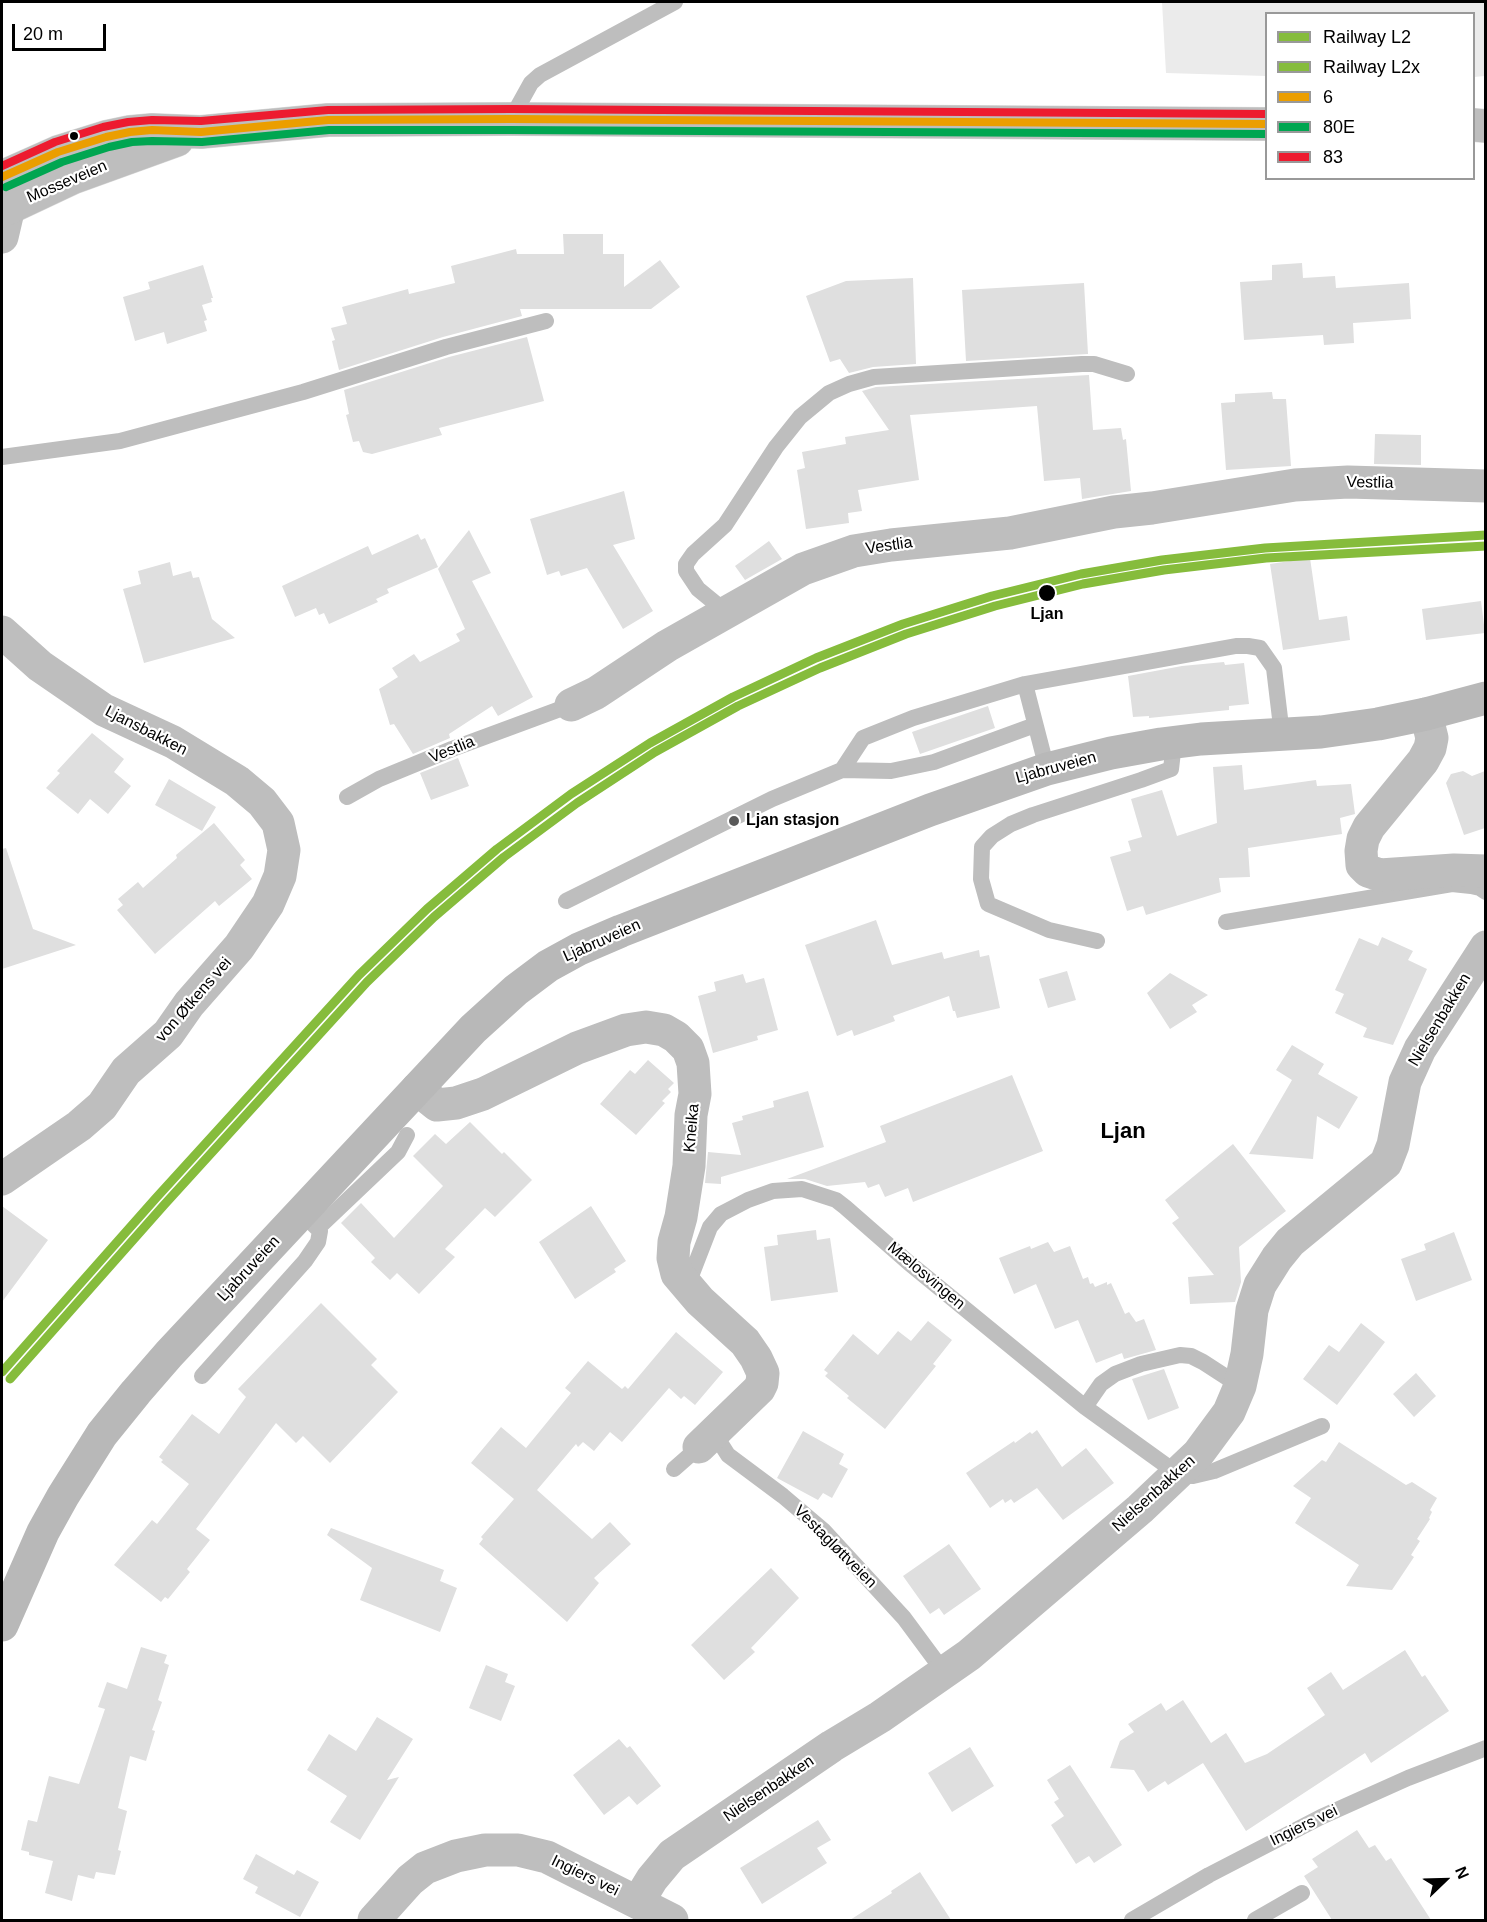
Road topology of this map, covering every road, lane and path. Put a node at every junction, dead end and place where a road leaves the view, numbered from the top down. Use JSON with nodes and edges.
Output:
{"nodes":[{"id":1,"x":675,"y":2,"type":"edge"},
{"id":2,"x":512,"y":120,"type":"junction"},
{"id":3,"x":1265,"y":124,"type":"edge"},
{"id":4,"x":3,"y":208,"type":"edge"},
{"id":5,"x":546,"y":321,"type":"dead end"},
{"id":6,"x":1127,"y":374,"type":"dead end"},
{"id":7,"x":2,"y":457,"type":"edge"},
{"id":8,"x":1485,"y":486,"type":"edge"},
{"id":9,"x":726,"y":612,"type":"junction"},
{"id":10,"x":2,"y":632,"type":"edge"},
{"id":11,"x":1025,"y":684,"type":"junction"},
{"id":12,"x":1485,"y":698,"type":"edge"},
{"id":13,"x":571,"y":705,"type":"joint"},
{"id":14,"x":1426,"y":714,"type":"junction"},
{"id":15,"x":1035,"y":725,"type":"junction"},
{"id":16,"x":1282,"y":735,"type":"junction"},
{"id":17,"x":1174,"y":743,"type":"junction"},
{"id":18,"x":1047,"y":769,"type":"junction"},
{"id":19,"x":842,"y":770,"type":"junction"},
{"id":20,"x":347,"y":797,"type":"dead end"},
{"id":21,"x":281,"y":836,"type":"joint"},
{"id":22,"x":1485,"y":871,"type":"edge"},
{"id":23,"x":1485,"y":892,"type":"edge"},
{"id":24,"x":566,"y":901,"type":"dead end"},
{"id":25,"x":1226,"y":922,"type":"dead end"},
{"id":26,"x":1097,"y":940,"type":"dead end"},
{"id":27,"x":1485,"y":947,"type":"edge"},
{"id":28,"x":417,"y":1089,"type":"junction"},
{"id":29,"x":407,"y":1135,"type":"dead end"},
{"id":30,"x":2,"y":1179,"type":"edge"},
{"id":31,"x":310,"y":1220,"type":"junction"},
{"id":32,"x":685,"y":1285,"type":"junction"},
{"id":33,"x":202,"y":1376,"type":"dead end"},
{"id":34,"x":1240,"y":1386,"type":"junction"},
{"id":35,"x":1085,"y":1407,"type":"junction"},
{"id":36,"x":1322,"y":1426,"type":"dead end"},
{"id":37,"x":706,"y":1440,"type":"junction"},
{"id":38,"x":674,"y":1469,"type":"dead end"},
{"id":39,"x":1178,"y":1474,"type":"junction"},
{"id":40,"x":2,"y":1624,"type":"edge"},
{"id":41,"x":944,"y":1672,"type":"junction"},
{"id":42,"x":1485,"y":1748,"type":"edge"},
{"id":43,"x":1302,"y":1893,"type":"dead end"},
{"id":44,"x":638,"y":1902,"type":"junction"},
{"id":45,"x":374,"y":1920,"type":"edge"},
{"id":46,"x":672,"y":1920,"type":"edge"},
{"id":47,"x":1132,"y":1920,"type":"edge"},
{"id":48,"x":1255,"y":1920,"type":"edge"}],
"edges":[{"from":1,"to":2,"type":"lane"},
{"from":2,"to":3,"type":"main road","name":"Mosseveien"},
{"from":2,"to":4,"type":"main road","name":"Mosseveien"},
{"from":5,"to":7,"type":"lane"},
{"from":6,"to":9,"type":"lane"},
{"from":8,"to":9,"type":"main road","name":"Vestlia"},
{"from":9,"to":13,"type":"main road","name":"Vestlia"},
{"from":10,"to":21,"type":"main road","name":"Ljansbakken"},
{"from":11,"to":15,"type":"lane"},
{"from":11,"to":16,"type":"lane"},
{"from":11,"to":19,"type":"lane"},
{"from":12,"to":14,"type":"street","name":"Ljabruveien"},
{"from":13,"to":20,"type":"lane","name":"Vestlia"},
{"from":14,"to":16,"type":"street","name":"Ljabruveien"},
{"from":14,"to":22,"type":"main road"},
{"from":15,"to":18,"type":"lane"},
{"from":15,"to":19,"type":"lane"},
{"from":16,"to":17,"type":"street","name":"Ljabruveien"},
{"from":17,"to":18,"type":"street","name":"Ljabruveien"},
{"from":17,"to":26,"type":"lane"},
{"from":18,"to":28,"type":"street","name":"Ljabruveien"},
{"from":19,"to":24,"type":"lane"},
{"from":21,"to":30,"type":"main road","name":"von Øtkens vei"},
{"from":23,"to":25,"type":"lane"},
{"from":27,"to":34,"type":"main road","name":"Nielsenbakken"},
{"from":28,"to":31,"type":"street","name":"Ljabruveien"},
{"from":28,"to":32,"type":"main road","name":"Kneika"},
{"from":29,"to":31,"type":"lane"},
{"from":31,"to":33,"type":"lane"},
{"from":31,"to":40,"type":"street","name":"Ljabruveien"},
{"from":32,"to":35,"type":"lane","name":"Mælosvingen"},
{"from":32,"to":37,"type":"main road","name":"Kneika"},
{"from":34,"to":35,"type":"lane"},
{"from":34,"to":39,"type":"main road","name":"Nielsenbakken"},
{"from":35,"to":39,"type":"lane","name":"Mælosvingen"},
{"from":36,"to":39,"type":"lane"},
{"from":37,"to":38,"type":"lane"},
{"from":37,"to":41,"type":"lane","name":"Vestagløttveien"},
{"from":39,"to":41,"type":"main road","name":"Nielsenbakken"},
{"from":41,"to":44,"type":"main road","name":"Nielsenbakken"},
{"from":42,"to":47,"type":"lane","name":"Ingiers vei"},
{"from":43,"to":48,"type":"lane"},
{"from":44,"to":45,"type":"main road","name":"Ingiers vei"},
{"from":44,"to":46,"type":"main road","name":"Ingiers vei"}]}
